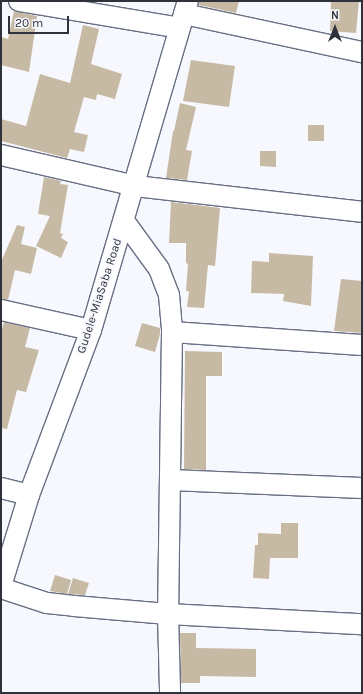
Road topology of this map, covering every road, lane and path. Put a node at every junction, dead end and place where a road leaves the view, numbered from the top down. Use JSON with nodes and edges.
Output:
{"nodes":[{"id":1,"x":19,"y":1,"type":"edge"},
{"id":2,"x":184,"y":14,"type":"edge"},
{"id":3,"x":362,"y":52,"type":"edge"},
{"id":4,"x":1,"y":155,"type":"edge"},
{"id":5,"x":134,"y":186,"type":"junction"},
{"id":6,"x":362,"y":212,"type":"edge"},
{"id":7,"x":124,"y":221,"type":"junction"},
{"id":8,"x":1,"y":310,"type":"edge"},
{"id":9,"x":91,"y":330,"type":"junction"},
{"id":10,"x":172,"y":332,"type":"junction"},
{"id":11,"x":362,"y":345,"type":"edge"},
{"id":12,"x":170,"y":480,"type":"junction"},
{"id":13,"x":1,"y":488,"type":"edge"},
{"id":14,"x":362,"y":488,"type":"edge"},
{"id":15,"x":29,"y":495,"type":"junction"},
{"id":16,"x":1,"y":587,"type":"edge"},
{"id":17,"x":168,"y":614,"type":"junction"},
{"id":18,"x":362,"y":624,"type":"edge"},
{"id":19,"x":170,"y":693,"type":"edge"}],
"edges":[{"from":1,"to":2,"type":"street"},
{"from":2,"to":3,"type":"street"},
{"from":2,"to":5,"type":"street","name":"Gudele-MiaSaba Road"},
{"from":4,"to":5,"type":"street"},
{"from":5,"to":6,"type":"street"},
{"from":5,"to":7,"type":"street","name":"Gudele-MiaSaba Road"},
{"from":7,"to":9,"type":"street","name":"Gudele-MiaSaba Road"},
{"from":7,"to":10,"type":"street"},
{"from":8,"to":9,"type":"street"},
{"from":9,"to":15,"type":"street","name":"Gudele-MiaSaba Road"},
{"from":10,"to":11,"type":"street"},
{"from":10,"to":12,"type":"street"},
{"from":12,"to":14,"type":"street"},
{"from":12,"to":17,"type":"street"},
{"from":13,"to":15,"type":"street"},
{"from":15,"to":16,"type":"street","name":"Gudele-MiaSaba Road"},
{"from":16,"to":17,"type":"street"},
{"from":17,"to":18,"type":"street"},
{"from":17,"to":19,"type":"street"}]}
